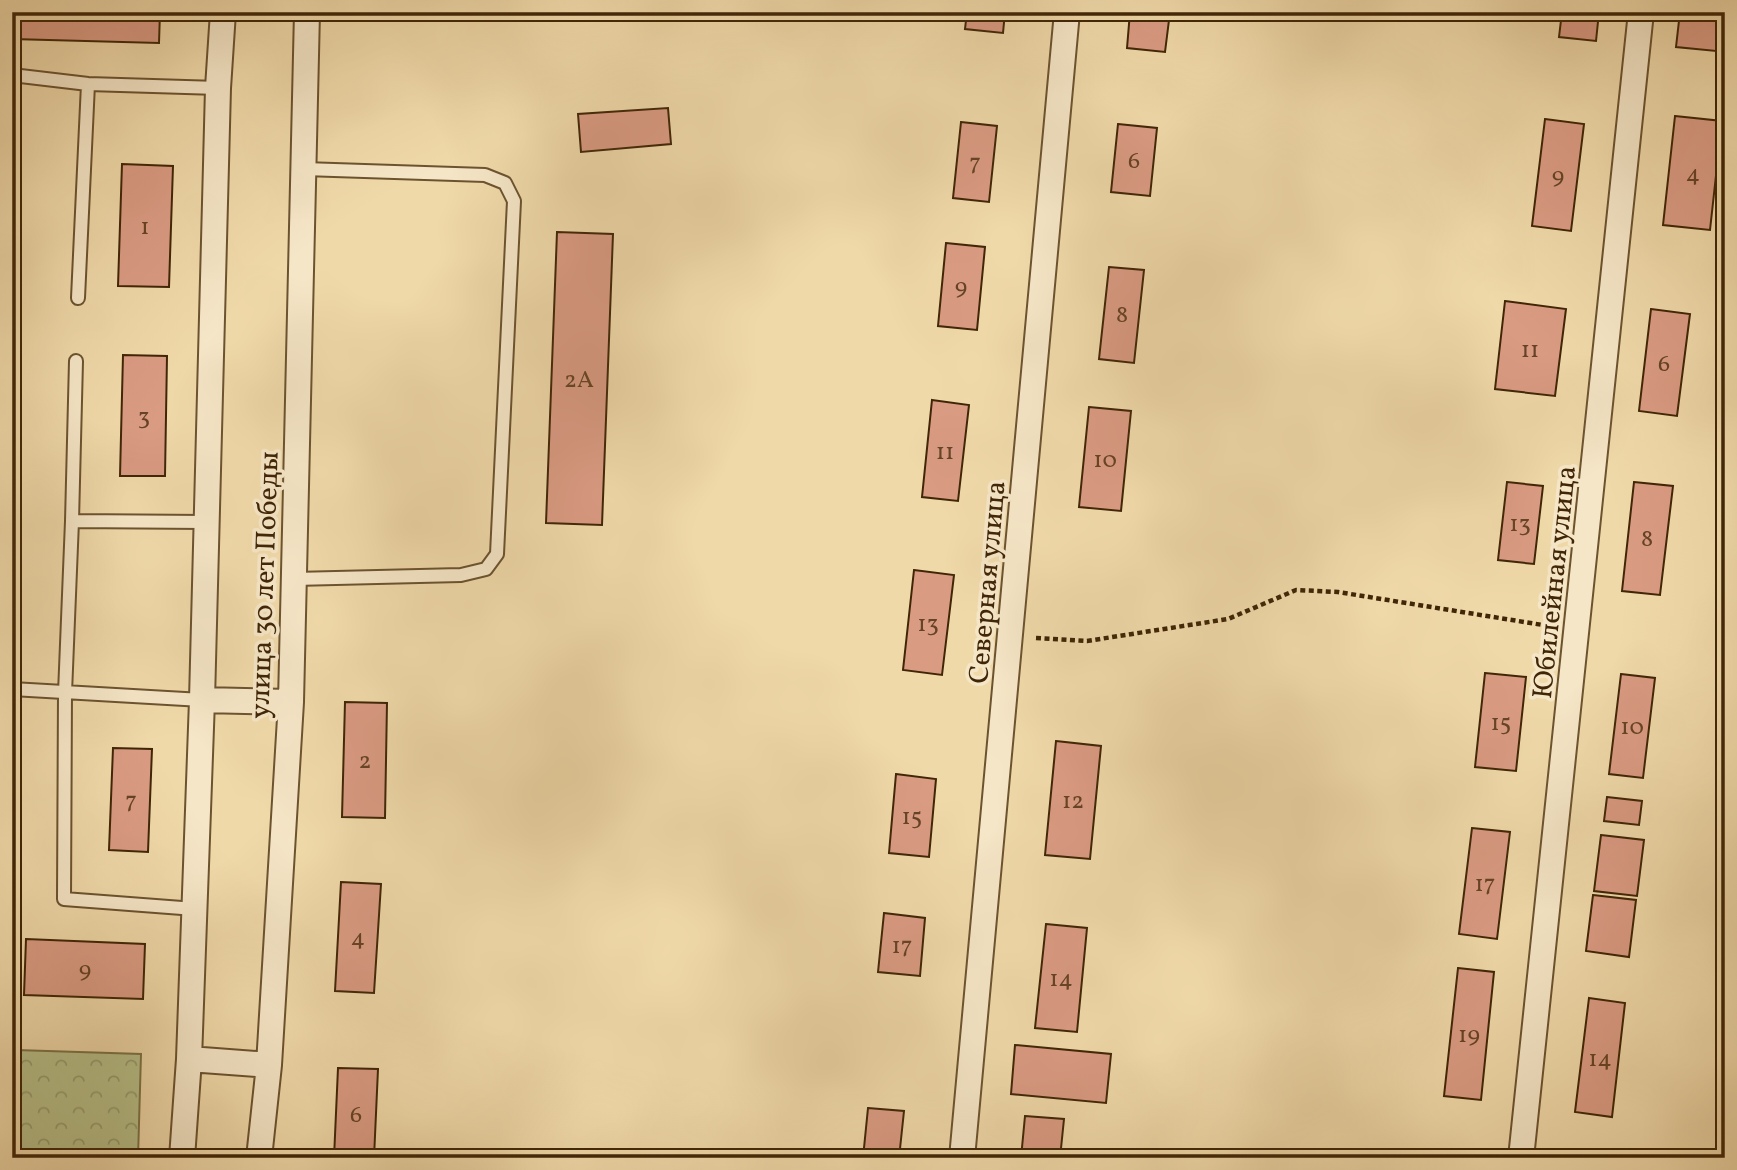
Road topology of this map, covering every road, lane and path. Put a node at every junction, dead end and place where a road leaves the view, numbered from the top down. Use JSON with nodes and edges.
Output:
{"nodes":[{"id":1,"x":223,"y":12,"type":"edge"},
{"id":2,"x":307,"y":12,"type":"edge"},
{"id":3,"x":1067,"y":12,"type":"edge"},
{"id":4,"x":1641,"y":12,"type":"edge"},
{"id":5,"x":12,"y":75,"type":"edge"},
{"id":6,"x":88,"y":84,"type":"junction"},
{"id":7,"x":218,"y":88,"type":"junction"},
{"id":8,"x":304,"y":169,"type":"junction"},
{"id":9,"x":78,"y":298,"type":"dead end"},
{"id":10,"x":76,"y":362,"type":"dead end"},
{"id":11,"x":72,"y":521,"type":"junction"},
{"id":12,"x":206,"y":522,"type":"junction"},
{"id":13,"x":294,"y":579,"type":"junction"},
{"id":14,"x":1578,"y":630,"type":"junction"},
{"id":15,"x":1011,"y":635,"type":"junction"},
{"id":16,"x":12,"y":689,"type":"edge"},
{"id":17,"x":65,"y":692,"type":"junction"},
{"id":18,"x":202,"y":700,"type":"junction"},
{"id":19,"x":290,"y":702,"type":"junction"},
{"id":20,"x":195,"y":909,"type":"junction"},
{"id":21,"x":189,"y":1059,"type":"junction"},
{"id":22,"x":270,"y":1065,"type":"junction"},
{"id":23,"x":182,"y":1158,"type":"edge"},
{"id":24,"x":259,"y":1158,"type":"edge"},
{"id":25,"x":962,"y":1158,"type":"edge"},
{"id":26,"x":1521,"y":1158,"type":"edge"}],
"edges":[{"from":1,"to":7,"type":"street","name":"улица 30 лет Победы"},
{"from":2,"to":8,"type":"street","name":"улица 30 лет Победы"},
{"from":3,"to":15,"type":"street","name":"Северная улица"},
{"from":4,"to":14,"type":"street","name":"Юбилейная улица"},
{"from":5,"to":6,"type":"lane"},
{"from":6,"to":7,"type":"lane"},
{"from":6,"to":9,"type":"lane"},
{"from":7,"to":12,"type":"street","name":"улица 30 лет Победы"},
{"from":8,"to":13,"type":"street","name":"улица 30 лет Победы"},
{"from":8,"to":13,"type":"lane"},
{"from":10,"to":11,"type":"lane"},
{"from":11,"to":12,"type":"lane"},
{"from":11,"to":17,"type":"lane"},
{"from":12,"to":18,"type":"street","name":"улица 30 лет Победы"},
{"from":13,"to":19,"type":"street","name":"улица 30 лет Победы"},
{"from":14,"to":15,"type":"path"},
{"from":14,"to":26,"type":"street","name":"Юбилейная улица"},
{"from":15,"to":25,"type":"street","name":"Северная улица"},
{"from":16,"to":17,"type":"lane"},
{"from":17,"to":18,"type":"lane"},
{"from":17,"to":20,"type":"lane"},
{"from":18,"to":19,"type":"street"},
{"from":18,"to":20,"type":"street","name":"улица 30 лет Победы"},
{"from":19,"to":22,"type":"street","name":"улица 30 лет Победы"},
{"from":20,"to":21,"type":"street","name":"улица 30 лет Победы"},
{"from":21,"to":22,"type":"street"},
{"from":21,"to":23,"type":"street","name":"улица 30 лет Победы"},
{"from":22,"to":24,"type":"street","name":"улица 30 лет Победы"}]}
